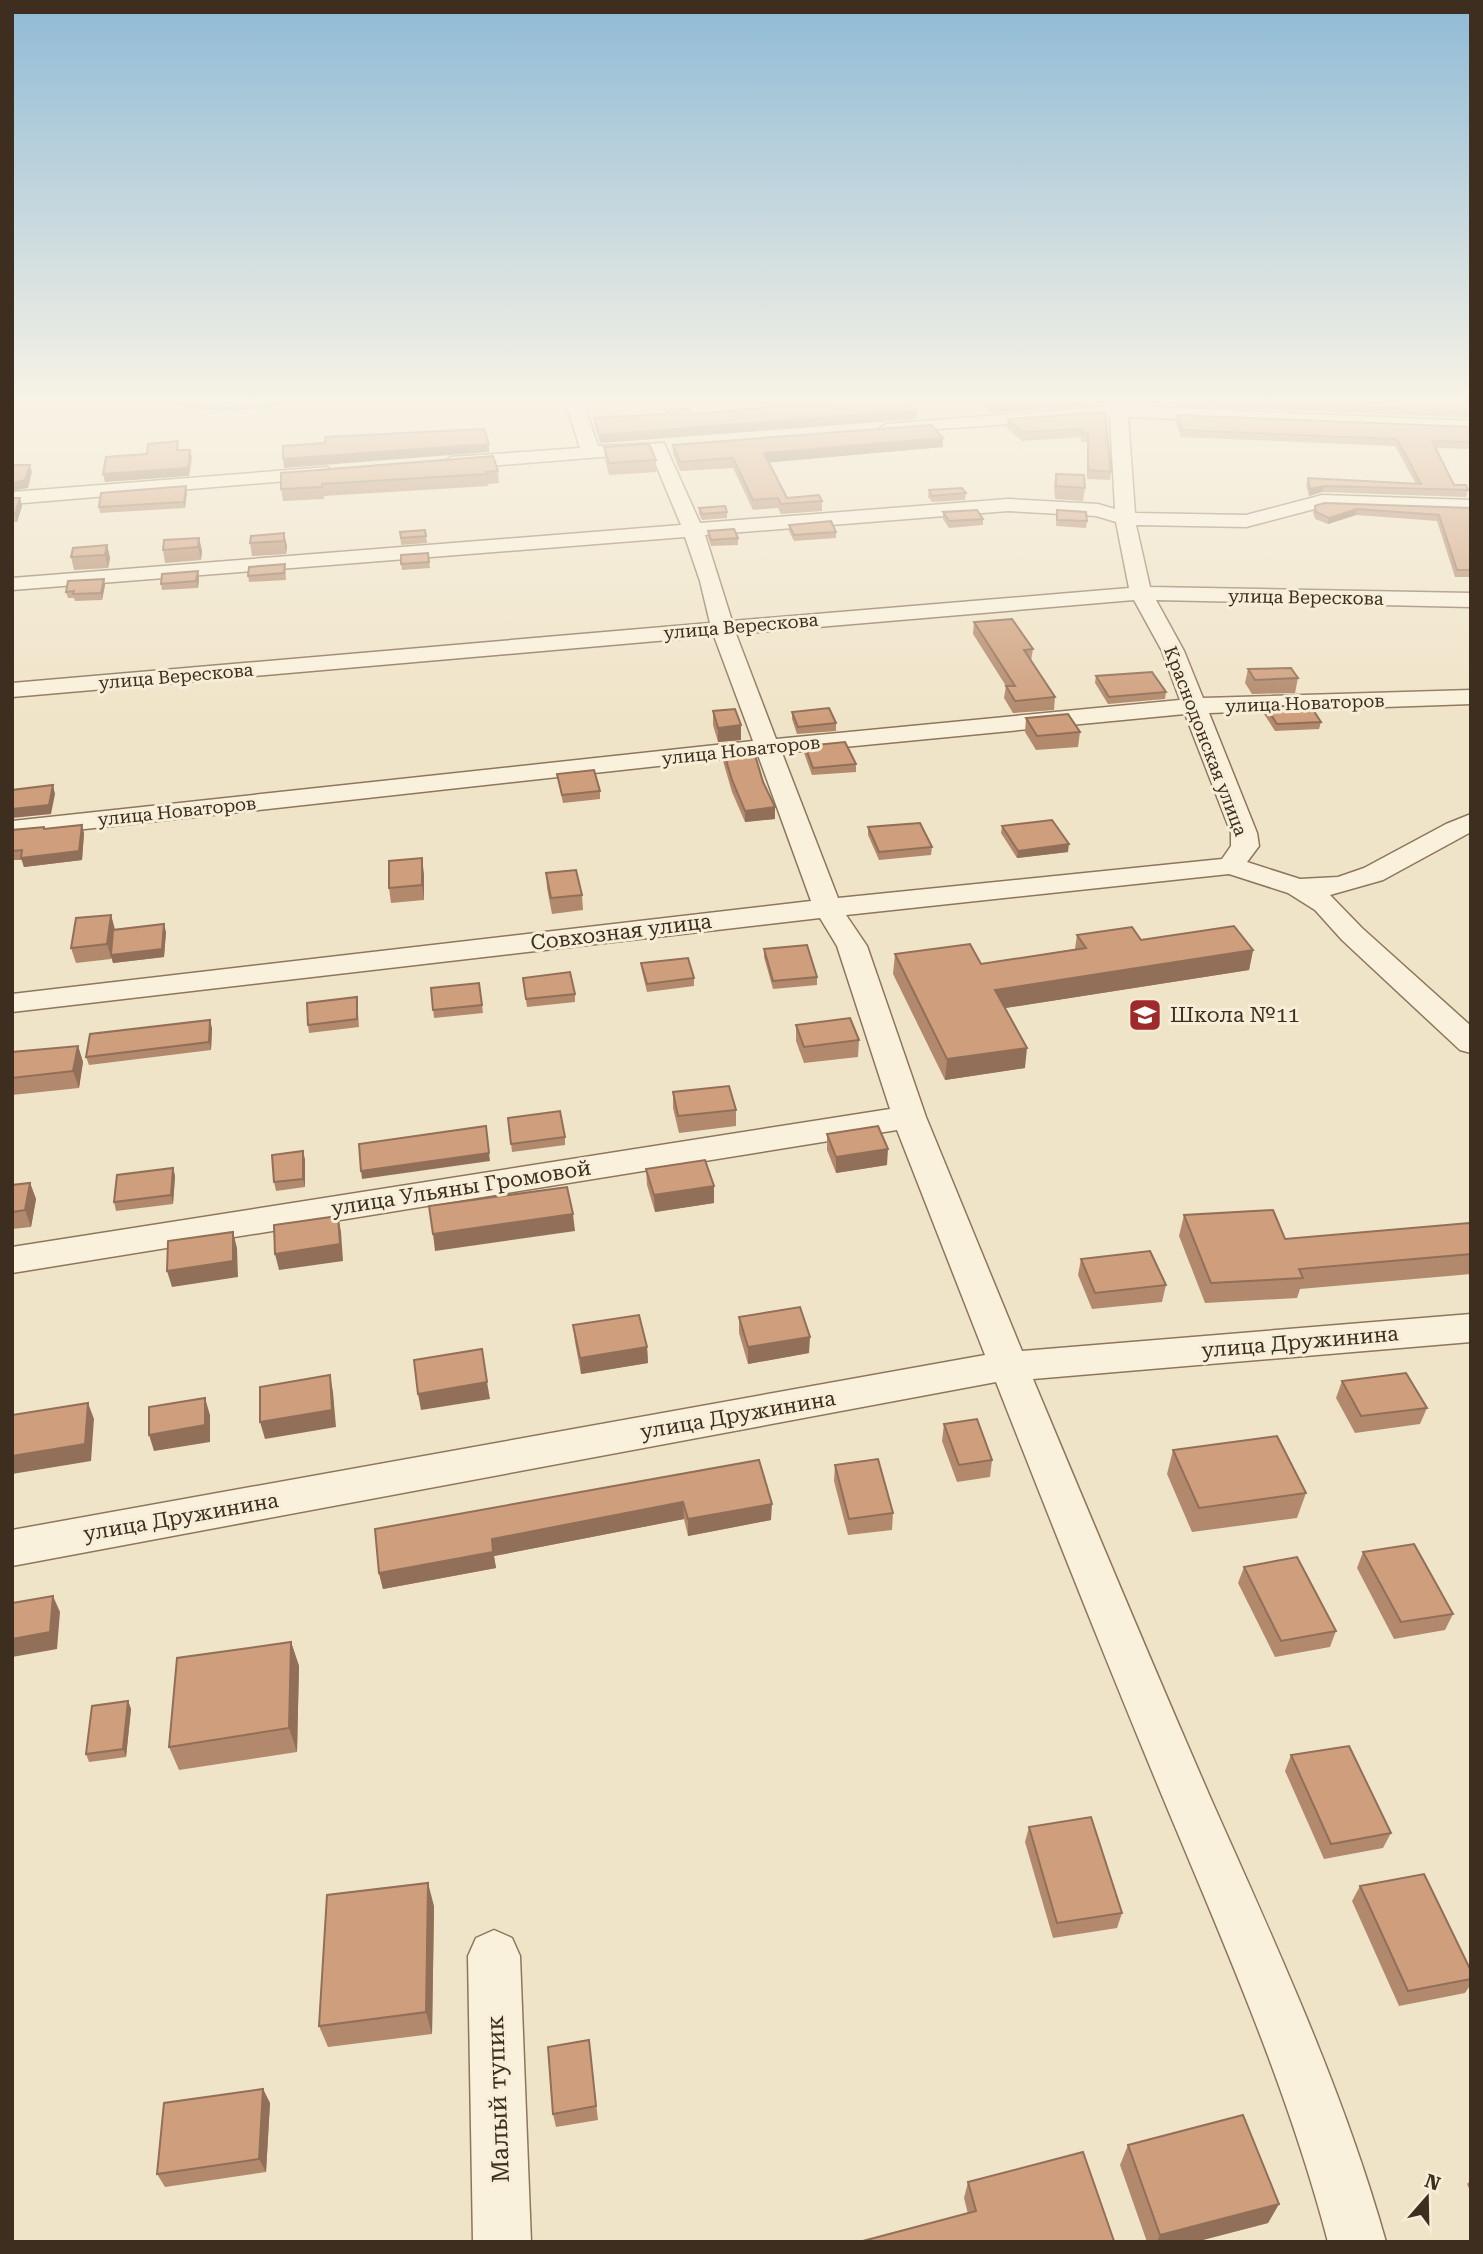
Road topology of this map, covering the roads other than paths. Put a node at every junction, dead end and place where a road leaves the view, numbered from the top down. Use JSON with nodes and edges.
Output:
{"nodes":[{"id":1,"x":685,"y":506,"type":"edge"},
{"id":2,"x":993,"y":506,"type":"edge"},
{"id":3,"x":1029,"y":506,"type":"edge"},
{"id":4,"x":1125,"y":506,"type":"edge"},
{"id":5,"x":1302,"y":506,"type":"edge"},
{"id":6,"x":1125,"y":519,"type":"junction"},
{"id":7,"x":693,"y":530,"type":"junction"},
{"id":8,"x":12,"y":584,"type":"edge"},
{"id":9,"x":1142,"y":593,"type":"junction"},
{"id":10,"x":1471,"y":600,"type":"edge"},
{"id":11,"x":722,"y":627,"type":"junction"},
{"id":12,"x":12,"y":690,"type":"edge"},
{"id":13,"x":1471,"y":697,"type":"edge"},
{"id":14,"x":1194,"y":706,"type":"junction"},
{"id":15,"x":767,"y":747,"type":"junction"},
{"id":16,"x":1471,"y":822,"type":"edge"},
{"id":17,"x":12,"y":829,"type":"edge"},
{"id":18,"x":1231,"y":866,"type":"junction"},
{"id":19,"x":1298,"y":887,"type":"junction"},
{"id":20,"x":828,"y":908,"type":"junction"},
{"id":21,"x":12,"y":1003,"type":"edge"},
{"id":22,"x":1471,"y":1044,"type":"edge"},
{"id":23,"x":909,"y":1117,"type":"junction"},
{"id":24,"x":12,"y":1260,"type":"edge"},
{"id":25,"x":1471,"y":1328,"type":"edge"},
{"id":26,"x":1009,"y":1367,"type":"junction"},
{"id":27,"x":12,"y":1548,"type":"edge"},
{"id":28,"x":494,"y":1955,"type":"dead end"},
{"id":29,"x":502,"y":2242,"type":"edge"},
{"id":30,"x":1357,"y":2242,"type":"edge"}],
"edges":[{"from":1,"to":7,"type":"street"},
{"from":2,"to":7,"type":"street"},
{"from":3,"to":6,"type":"street"},
{"from":4,"to":6,"type":"street","name":"Краснодонская улица"},
{"from":5,"to":6,"type":"street"},
{"from":6,"to":9,"type":"street","name":"Краснодонская улица"},
{"from":7,"to":8,"type":"street"},
{"from":7,"to":11,"type":"street"},
{"from":9,"to":10,"type":"street","name":"улица Верескова"},
{"from":9,"to":11,"type":"street","name":"улица Верескова"},
{"from":9,"to":14,"type":"street","name":"Краснодонская улица"},
{"from":11,"to":12,"type":"street","name":"улица Верескова"},
{"from":11,"to":15,"type":"street"},
{"from":13,"to":14,"type":"street","name":"улица Новаторов"},
{"from":14,"to":15,"type":"street","name":"улица Новаторов"},
{"from":14,"to":18,"type":"street","name":"Краснодонская улица"},
{"from":15,"to":17,"type":"street","name":"улица Новаторов"},
{"from":15,"to":20,"type":"street"},
{"from":16,"to":19,"type":"street"},
{"from":18,"to":19,"type":"street","name":"Краснодонская улица"},
{"from":18,"to":20,"type":"street","name":"Совхозная улица"},
{"from":19,"to":22,"type":"street","name":"Краснодонская улица"},
{"from":20,"to":21,"type":"street","name":"Совхозная улица"},
{"from":20,"to":23,"type":"street"},
{"from":23,"to":24,"type":"street","name":"улица Ульяны Громовой"},
{"from":23,"to":26,"type":"street"},
{"from":25,"to":26,"type":"street","name":"улица Дружинина"},
{"from":26,"to":27,"type":"street","name":"улица Дружинина"},
{"from":26,"to":30,"type":"street"},
{"from":28,"to":29,"type":"street","name":"Малый тупик"}]}
